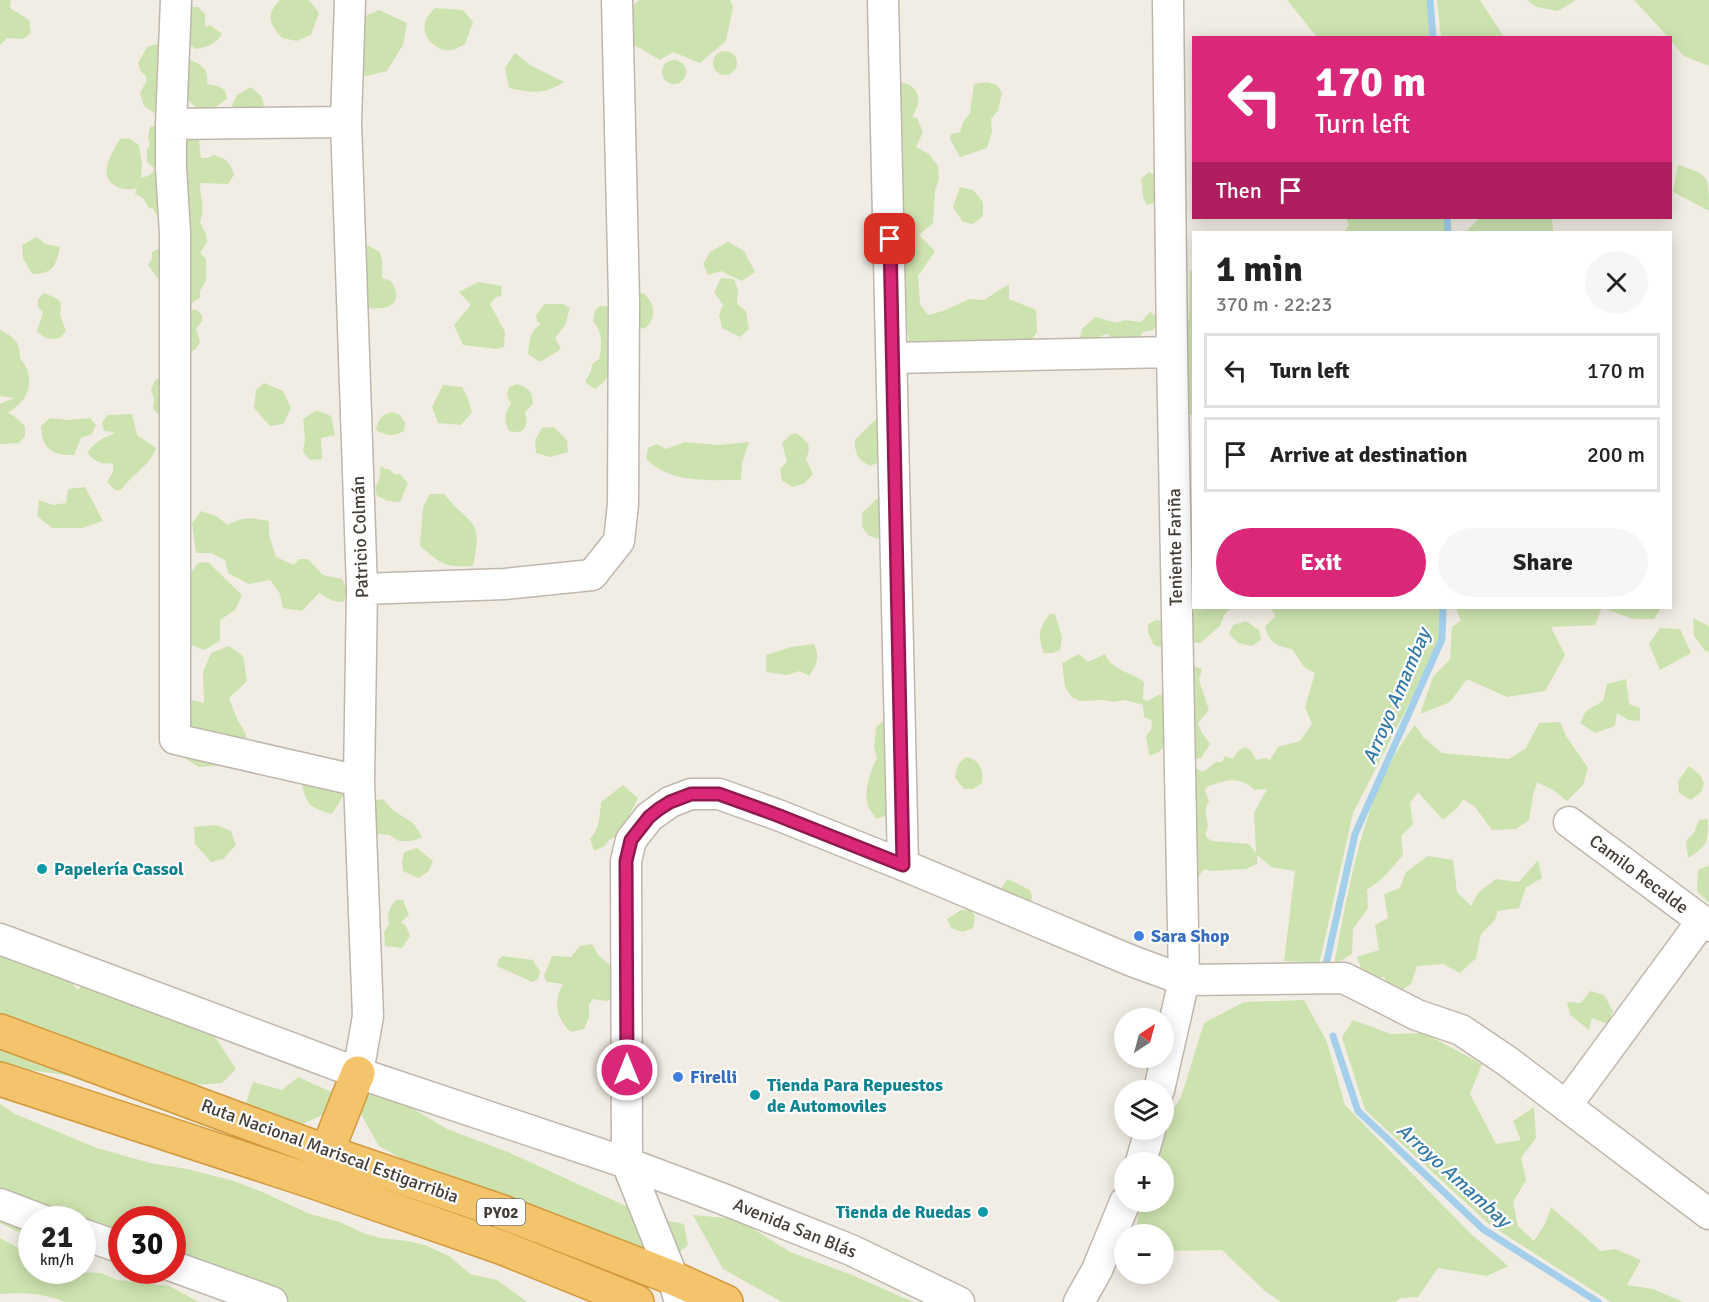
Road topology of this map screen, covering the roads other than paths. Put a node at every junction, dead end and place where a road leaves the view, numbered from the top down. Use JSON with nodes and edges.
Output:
{"nodes":[{"id":1,"x":176,"y":0,"type":"edge"},
{"id":2,"x":350,"y":0,"type":"edge"},
{"id":3,"x":616,"y":0,"type":"edge"},
{"id":4,"x":883,"y":0,"type":"edge"},
{"id":5,"x":1168,"y":0,"type":"edge"},
{"id":6,"x":346,"y":122,"type":"junction"},
{"id":7,"x":171,"y":124,"type":"junction"},
{"id":8,"x":1172,"y":352,"type":"junction"},
{"id":9,"x":893,"y":358,"type":"junction"},
{"id":10,"x":362,"y":589,"type":"junction"},
{"id":11,"x":359,"y":781,"type":"junction"},
{"id":12,"x":1569,"y":822,"type":"dead end"},
{"id":13,"x":903,"y":865,"type":"junction"},
{"id":14,"x":1706,"y":923,"type":"edge"},
{"id":15,"x":0,"y":939,"type":"edge"},
{"id":16,"x":1184,"y":980,"type":"junction"},
{"id":17,"x":0,"y":1031,"type":"edge"},
{"id":18,"x":358,"y":1073,"type":"junction"},
{"id":19,"x":0,"y":1079,"type":"edge"},
{"id":20,"x":1161,"y":1080,"type":"edge"},
{"id":21,"x":1566,"y":1106,"type":"junction"},
{"id":22,"x":327,"y":1152,"type":"junction"},
{"id":23,"x":627,"y":1164,"type":"junction"},
{"id":24,"x":314,"y":1182,"type":"junction"},
{"id":25,"x":0,"y":1204,"type":"edge"},
{"id":26,"x":18,"y":1211,"type":"edge"},
{"id":27,"x":1121,"y":1212,"type":"edge"},
{"id":28,"x":1709,"y":1214,"type":"edge"},
{"id":29,"x":186,"y":1271,"type":"edge"},
{"id":30,"x":676,"y":1290,"type":"edge"},
{"id":31,"x":272,"y":1302,"type":"edge"},
{"id":32,"x":637,"y":1302,"type":"edge"},
{"id":33,"x":726,"y":1302,"type":"edge"},
{"id":34,"x":959,"y":1302,"type":"edge"},
{"id":35,"x":1079,"y":1302,"type":"edge"}],
"edges":[{"from":1,"to":7,"type":"street"},
{"from":2,"to":6,"type":"street","name":"Patricio Colmán"},
{"from":3,"to":10,"type":"street"},
{"from":4,"to":9,"type":"street"},
{"from":5,"to":8,"type":"street","name":"Teniente Fariña"},
{"from":6,"to":7,"type":"street"},
{"from":6,"to":10,"type":"street","name":"Patricio Colmán"},
{"from":7,"to":11,"type":"street"},
{"from":8,"to":9,"type":"street"},
{"from":8,"to":16,"type":"street","name":"Teniente Fariña"},
{"from":9,"to":13,"type":"street"},
{"from":10,"to":11,"type":"street","name":"Patricio Colmán"},
{"from":11,"to":18,"type":"street","name":"Patricio Colmán"},
{"from":12,"to":14,"type":"street","name":"Camilo Recalde"},
{"from":13,"to":16,"type":"street"},
{"from":13,"to":23,"type":"street"},
{"from":14,"to":21,"type":"street"},
{"from":15,"to":18,"type":"street","name":"Avenida San Blás"},
{"from":16,"to":20,"type":"street","name":"Teniente Fariña"},
{"from":16,"to":21,"type":"street"},
{"from":17,"to":22,"type":"highway","name":"Ruta Nacional Mariscal Estigarribia","number":"PY02"},
{"from":18,"to":22,"type":"highway"},
{"from":18,"to":23,"type":"street","name":"Avenida San Blás"},
{"from":19,"to":24,"type":"highway","name":"Ruta Nacional Mariscal Estigarribia","number":"PY02"},
{"from":21,"to":28,"type":"street"},
{"from":22,"to":24,"type":"highway"},
{"from":22,"to":30,"type":"highway","name":"Ruta Nacional Mariscal Estigarribia","number":"PY02"},
{"from":23,"to":30,"type":"street"},
{"from":23,"to":34,"type":"street","name":"Avenida San Blás"},
{"from":24,"to":32,"type":"highway","name":"Ruta Nacional Mariscal Estigarribia","number":"PY02"},
{"from":25,"to":26,"type":"street"},
{"from":27,"to":35,"type":"street"},
{"from":29,"to":31,"type":"street"},
{"from":30,"to":33,"type":"highway","name":"Ruta Nacional Mariscal Estigarribia","number":"PY02"}]}
